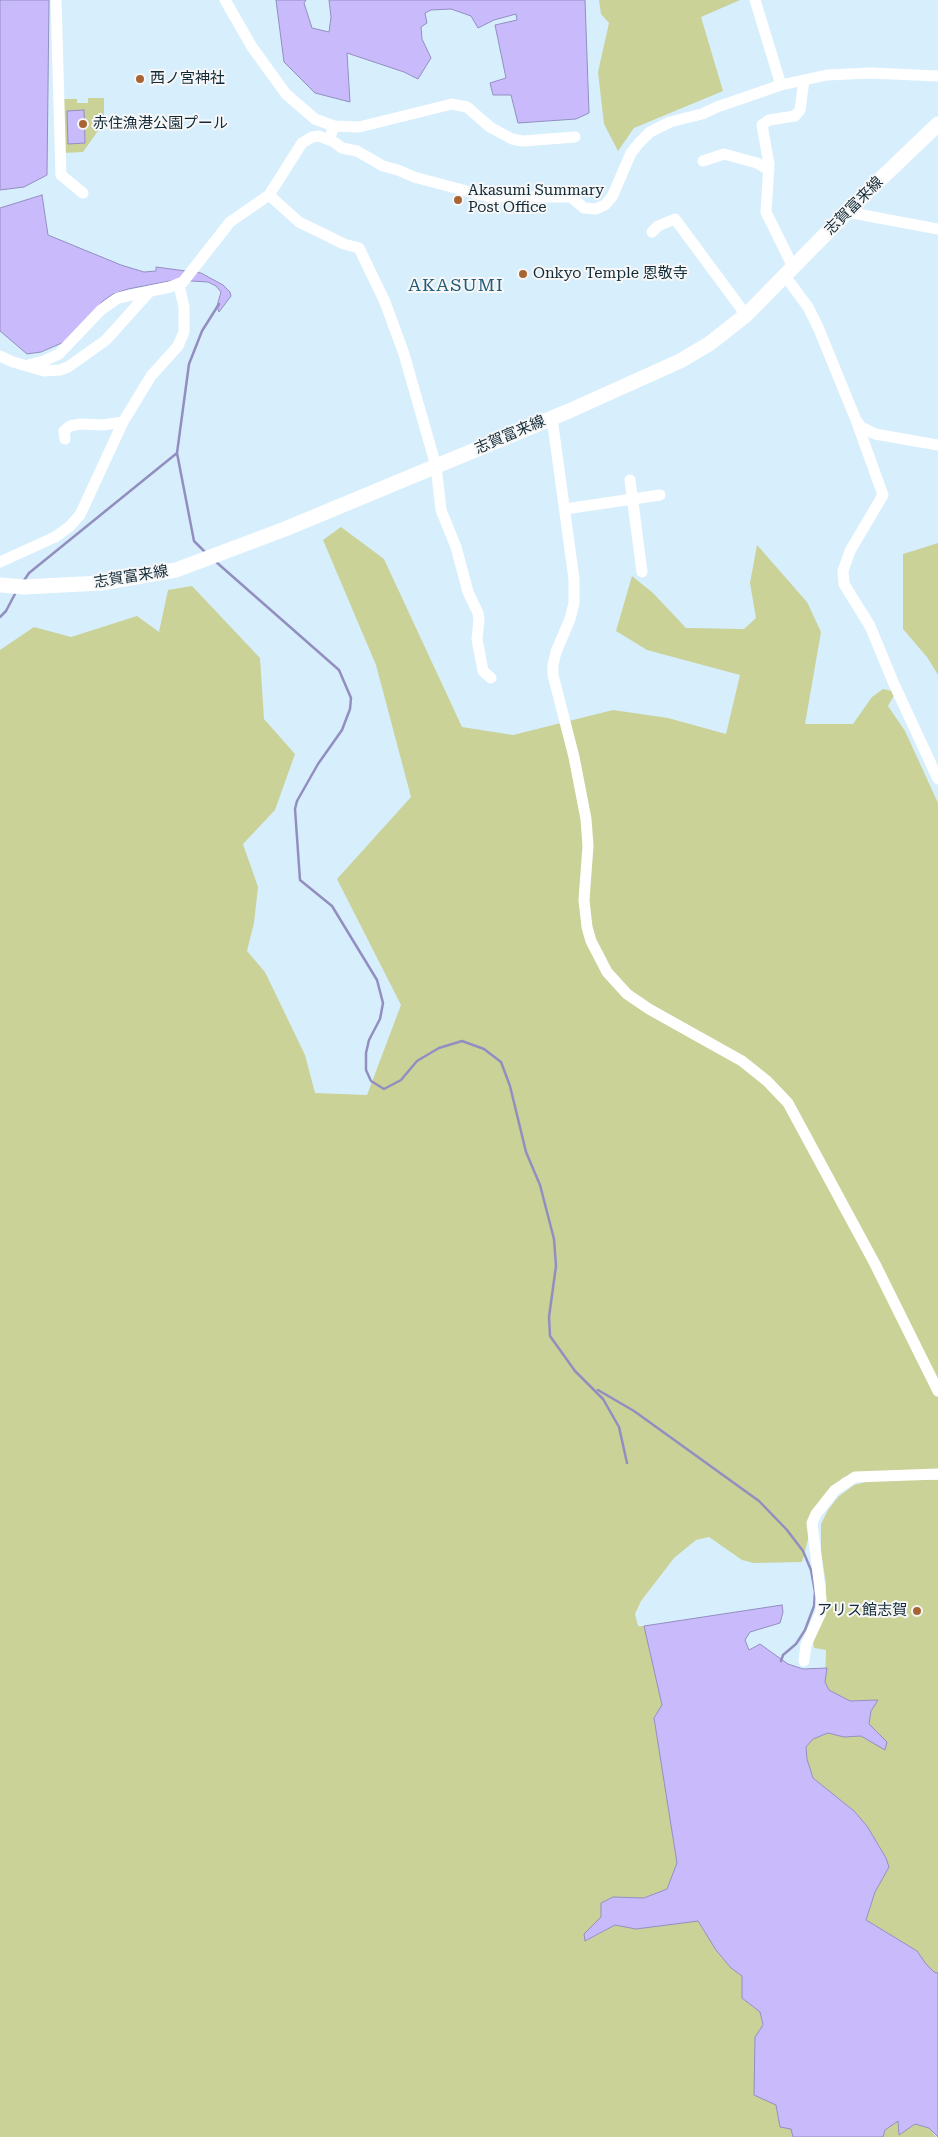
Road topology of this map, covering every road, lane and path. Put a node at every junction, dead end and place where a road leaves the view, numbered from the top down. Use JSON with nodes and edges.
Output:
{"nodes":[{"id":1,"x":56,"y":0,"type":"edge"},
{"id":2,"x":225,"y":0,"type":"edge"},
{"id":3,"x":755,"y":0,"type":"edge"},
{"id":4,"x":938,"y":76,"type":"edge"},
{"id":5,"x":804,"y":80,"type":"junction"},
{"id":6,"x":781,"y":85,"type":"junction"},
{"id":7,"x":938,"y":124,"type":"edge"},
{"id":8,"x":334,"y":126,"type":"junction"},
{"id":9,"x":575,"y":137,"type":"dead end"},
{"id":10,"x":329,"y":140,"type":"junction"},
{"id":11,"x":703,"y":161,"type":"dead end"},
{"id":12,"x":769,"y":170,"type":"junction"},
{"id":13,"x":83,"y":193,"type":"dead end"},
{"id":14,"x":269,"y":195,"type":"junction"},
{"id":15,"x":847,"y":212,"type":"junction"},
{"id":16,"x":938,"y":229,"type":"edge"},
{"id":17,"x":652,"y":232,"type":"dead end"},
{"id":18,"x":789,"y":272,"type":"junction"},
{"id":19,"x":181,"y":284,"type":"junction"},
{"id":20,"x":150,"y":291,"type":"junction"},
{"id":21,"x":746,"y":315,"type":"junction"},
{"id":22,"x":0,"y":356,"type":"edge"},
{"id":23,"x":28,"y":365,"type":"junction"},
{"id":24,"x":552,"y":418,"type":"junction"},
{"id":25,"x":856,"y":420,"type":"junction"},
{"id":26,"x":122,"y":422,"type":"junction"},
{"id":27,"x":65,"y":439,"type":"dead end"},
{"id":28,"x":938,"y":445,"type":"edge"},
{"id":29,"x":436,"y":466,"type":"junction"},
{"id":30,"x":630,"y":480,"type":"dead end"},
{"id":31,"x":660,"y":495,"type":"dead end"},
{"id":32,"x":632,"y":498,"type":"junction"},
{"id":33,"x":564,"y":509,"type":"junction"},
{"id":34,"x":0,"y":562,"type":"edge"},
{"id":35,"x":642,"y":572,"type":"dead end"},
{"id":36,"x":1,"y":585,"type":"edge"},
{"id":37,"x":491,"y":678,"type":"dead end"},
{"id":38,"x":938,"y":779,"type":"edge"},
{"id":39,"x":938,"y":1391,"type":"edge"},
{"id":40,"x":938,"y":1474,"type":"edge"},
{"id":41,"x":804,"y":1661,"type":"dead end"}],
"edges":[{"from":1,"to":13,"type":"street"},
{"from":2,"to":8,"type":"street"},
{"from":3,"to":6,"type":"street"},
{"from":4,"to":5,"type":"street"},
{"from":5,"to":6,"type":"street"},
{"from":5,"to":12,"type":"street"},
{"from":6,"to":10,"type":"street"},
{"from":7,"to":15,"type":"main road","name":"志賀富来線"},
{"from":8,"to":9,"type":"street"},
{"from":8,"to":10,"type":"street"},
{"from":10,"to":14,"type":"street"},
{"from":11,"to":12,"type":"street"},
{"from":12,"to":18,"type":"street"},
{"from":14,"to":19,"type":"street"},
{"from":14,"to":29,"type":"street"},
{"from":15,"to":16,"type":"street"},
{"from":15,"to":18,"type":"main road","name":"志賀富来線"},
{"from":17,"to":21,"type":"street"},
{"from":18,"to":21,"type":"main road","name":"志賀富来線"},
{"from":18,"to":25,"type":"street"},
{"from":19,"to":20,"type":"street"},
{"from":19,"to":26,"type":"street"},
{"from":20,"to":23,"type":"street"},
{"from":20,"to":23,"type":"street"},
{"from":21,"to":24,"type":"main road","name":"志賀富来線"},
{"from":22,"to":23,"type":"street"},
{"from":24,"to":29,"type":"main road","name":"志賀富来線"},
{"from":24,"to":33,"type":"street"},
{"from":25,"to":28,"type":"street"},
{"from":25,"to":38,"type":"street"},
{"from":26,"to":27,"type":"street"},
{"from":26,"to":34,"type":"street"},
{"from":29,"to":36,"type":"main road","name":"志賀富来線"},
{"from":29,"to":37,"type":"street"},
{"from":30,"to":32,"type":"street"},
{"from":31,"to":32,"type":"street"},
{"from":32,"to":33,"type":"street"},
{"from":32,"to":35,"type":"street"},
{"from":33,"to":39,"type":"street"},
{"from":40,"to":41,"type":"street"}]}
